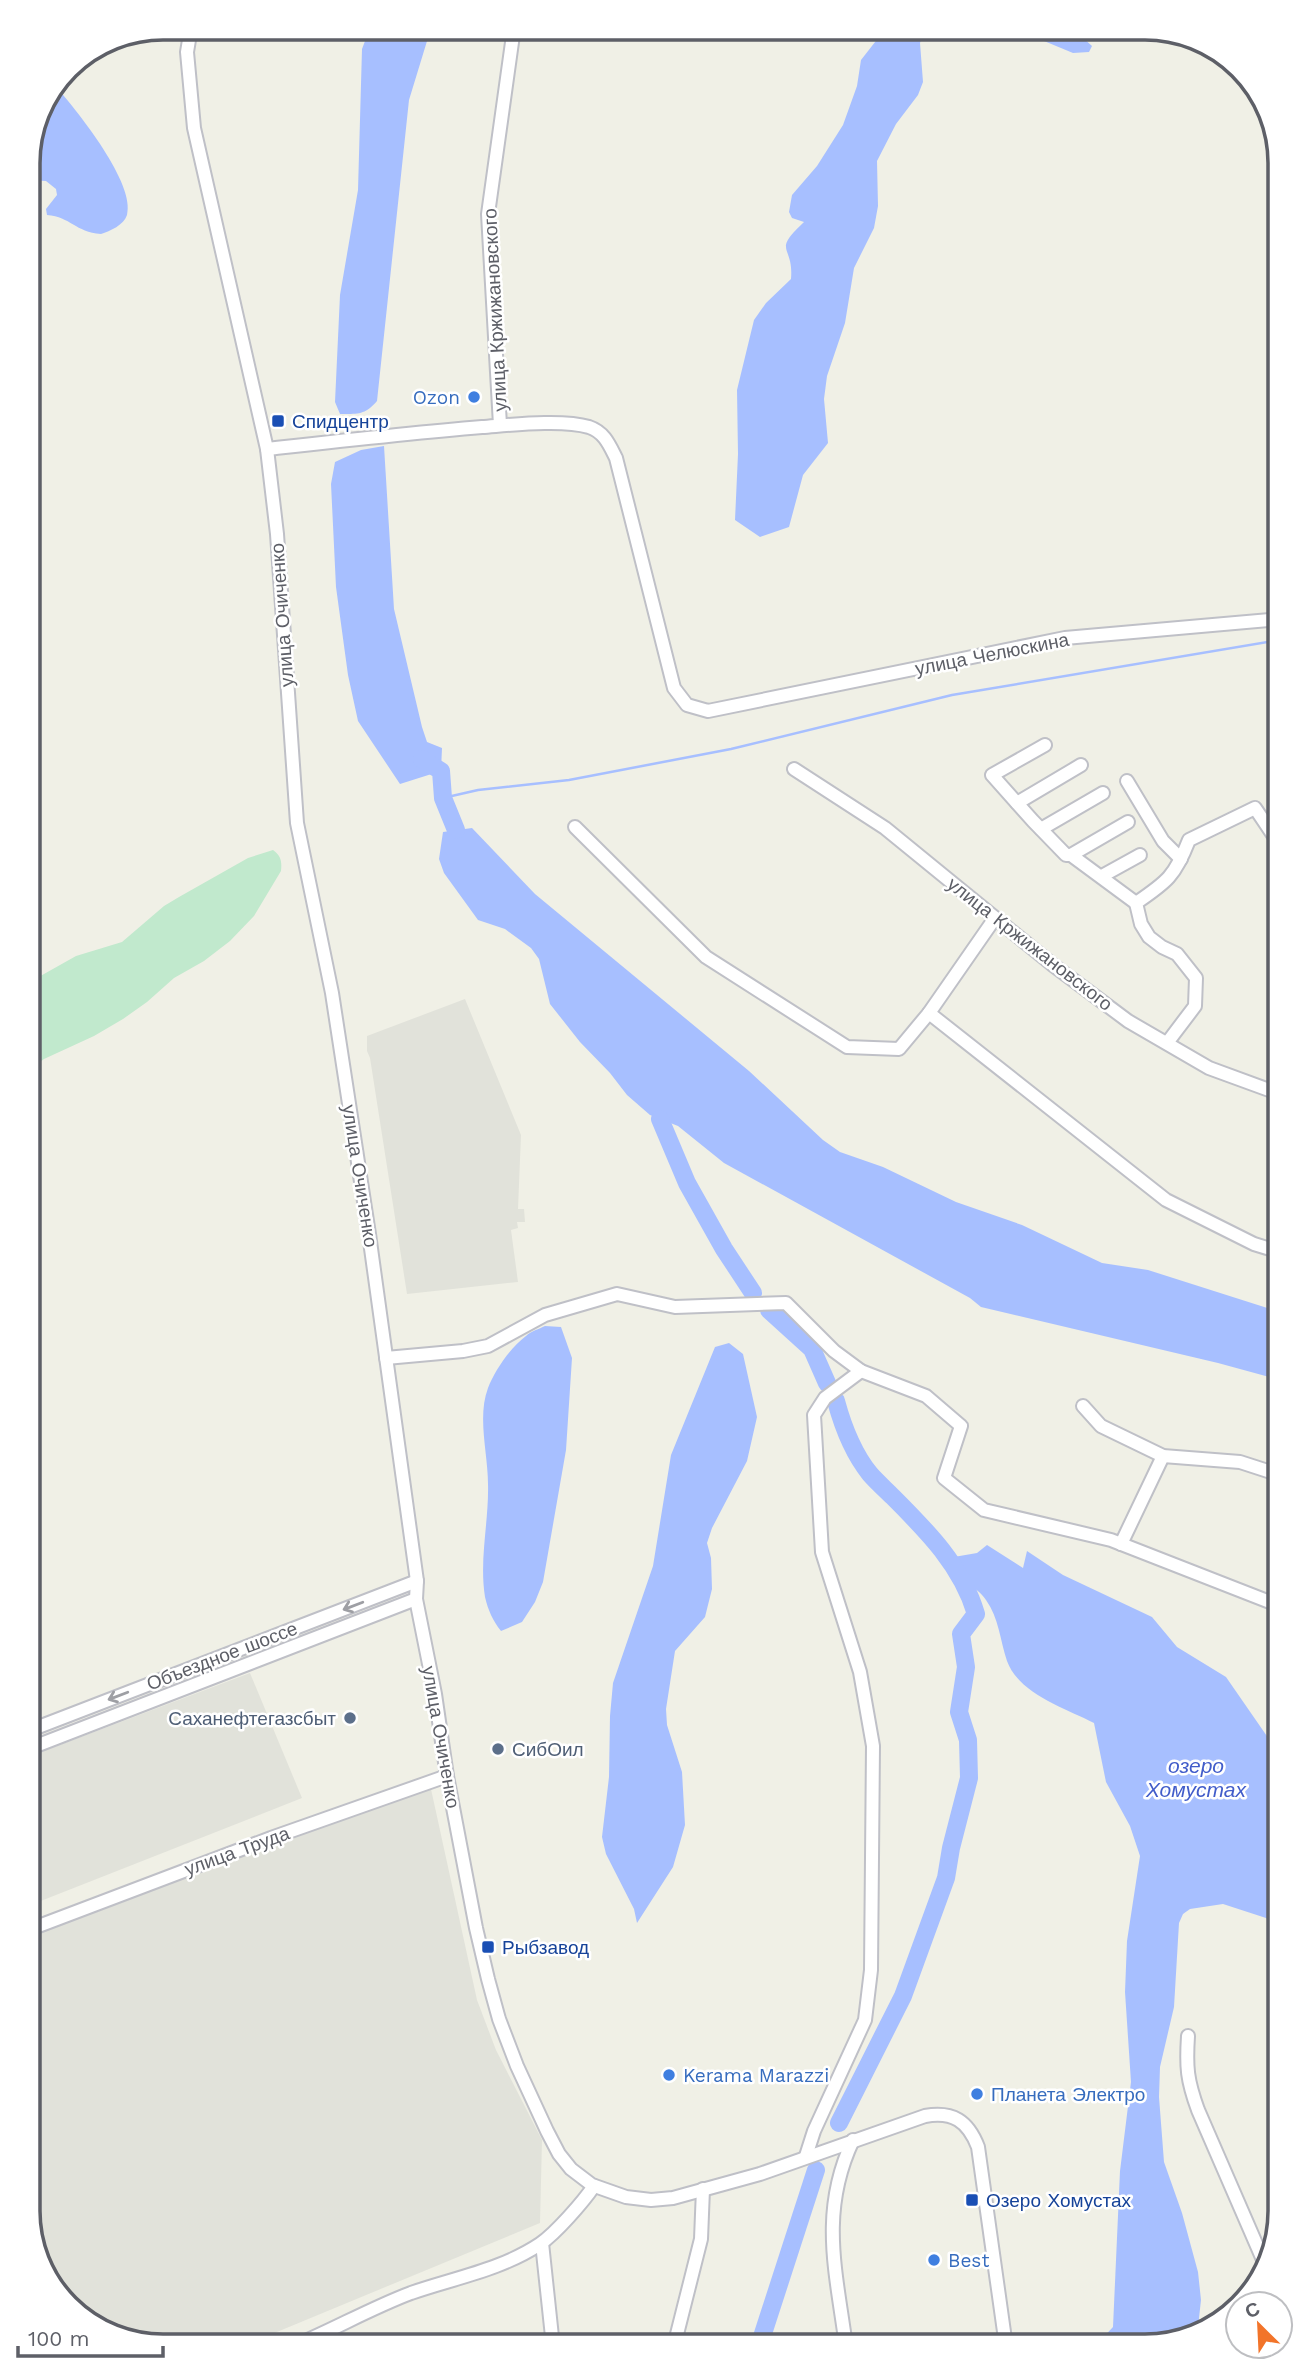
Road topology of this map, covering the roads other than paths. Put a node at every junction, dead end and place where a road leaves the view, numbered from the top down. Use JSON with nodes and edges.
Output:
{"nodes":[{"id":1,"x":189,"y":40,"type":"edge"},
{"id":2,"x":512,"y":40,"type":"edge"},
{"id":3,"x":500,"y":425,"type":"junction"},
{"id":4,"x":267,"y":449,"type":"junction"},
{"id":5,"x":1268,"y":620,"type":"edge"},
{"id":6,"x":708,"y":711,"type":"joint"},
{"id":7,"x":1045,"y":745,"type":"dead end"},
{"id":8,"x":1081,"y":765,"type":"dead end"},
{"id":9,"x":793,"y":769,"type":"dead end"},
{"id":10,"x":1127,"y":781,"type":"dead end"},
{"id":11,"x":1103,"y":793,"type":"dead end"},
{"id":12,"x":1017,"y":803,"type":"junction"},
{"id":13,"x":1128,"y":822,"type":"dead end"},
{"id":14,"x":575,"y":827,"type":"dead end"},
{"id":15,"x":1268,"y":828,"type":"edge"},
{"id":16,"x":1041,"y":829,"type":"junction"},
{"id":17,"x":1071,"y":855,"type":"junction"},
{"id":18,"x":1140,"y":855,"type":"dead end"},
{"id":19,"x":1181,"y":859,"type":"junction"},
{"id":20,"x":1102,"y":876,"type":"junction"},
{"id":21,"x":1136,"y":903,"type":"junction"},
{"id":22,"x":995,"y":918,"type":"junction"},
{"id":23,"x":929,"y":1013,"type":"junction"},
{"id":24,"x":1167,"y":1043,"type":"junction"},
{"id":25,"x":1268,"y":1090,"type":"edge"},
{"id":26,"x":1268,"y":1248,"type":"edge"},
{"id":27,"x":386,"y":1358,"type":"junction"},
{"id":28,"x":861,"y":1371,"type":"junction"},
{"id":29,"x":1083,"y":1406,"type":"dead end"},
{"id":30,"x":1163,"y":1457,"type":"junction"},
{"id":31,"x":1268,"y":1471,"type":"edge"},
{"id":32,"x":1121,"y":1544,"type":"junction"},
{"id":33,"x":417,"y":1581,"type":"junction"},
{"id":34,"x":416,"y":1599,"type":"junction"},
{"id":35,"x":1268,"y":1601,"type":"edge"},
{"id":36,"x":40,"y":1726,"type":"edge"},
{"id":37,"x":40,"y":1744,"type":"edge"},
{"id":38,"x":447,"y":1776,"type":"junction"},
{"id":39,"x":40,"y":1925,"type":"edge"},
{"id":40,"x":1188,"y":2036,"type":"dead end"},
{"id":41,"x":853,"y":2140,"type":"junction"},
{"id":42,"x":806,"y":2156,"type":"junction"},
{"id":43,"x":594,"y":2186,"type":"junction"},
{"id":44,"x":703,"y":2189,"type":"junction"},
{"id":45,"x":542,"y":2243,"type":"junction"},
{"id":46,"x":1260,"y":2252,"type":"edge"},
{"id":47,"x":322,"y":2333,"type":"edge"},
{"id":48,"x":552,"y":2333,"type":"edge"},
{"id":49,"x":677,"y":2334,"type":"edge"},
{"id":50,"x":844,"y":2334,"type":"edge"},
{"id":51,"x":1004,"y":2334,"type":"edge"}],
"edges":[{"from":1,"to":4,"type":"street","name":"улица Очиченко"},
{"from":2,"to":3,"type":"street","name":"улица Кржижановского"},
{"from":3,"to":4,"type":"street","name":"улица Кржижановского"},
{"from":3,"to":6,"type":"street","name":"улица Кржижановского"},
{"from":4,"to":27,"type":"street","name":"улица Очиченко"},
{"from":5,"to":6,"type":"street","name":"улица Челюскина"},
{"from":7,"to":12,"type":"street"},
{"from":8,"to":12,"type":"street"},
{"from":9,"to":22,"type":"street","name":"улица Кржижановского"},
{"from":10,"to":19,"type":"street"},
{"from":11,"to":16,"type":"street"},
{"from":12,"to":16,"type":"street"},
{"from":13,"to":17,"type":"street"},
{"from":14,"to":23,"type":"street"},
{"from":15,"to":19,"type":"street"},
{"from":16,"to":17,"type":"street"},
{"from":17,"to":20,"type":"street"},
{"from":18,"to":20,"type":"street"},
{"from":19,"to":21,"type":"street"},
{"from":20,"to":21,"type":"street"},
{"from":21,"to":24,"type":"street"},
{"from":22,"to":23,"type":"street"},
{"from":22,"to":24,"type":"street","name":"улица Кржижановского"},
{"from":23,"to":26,"type":"street"},
{"from":24,"to":25,"type":"street","name":"улица Кржижановского"},
{"from":27,"to":28,"type":"street"},
{"from":27,"to":33,"type":"street","name":"улица Очиченко"},
{"from":28,"to":32,"type":"street"},
{"from":28,"to":42,"type":"street"},
{"from":29,"to":30,"type":"street"},
{"from":30,"to":31,"type":"street"},
{"from":30,"to":32,"type":"street"},
{"from":32,"to":35,"type":"street"},
{"from":33,"to":34,"type":"street","name":"улица Очиченко"},
{"from":33,"to":36,"type":"street","name":"Объездное шоссе","one_way":true},
{"from":34,"to":37,"type":"street","name":"Объездное шоссе"},
{"from":34,"to":38,"type":"street","name":"улица Очиченко"},
{"from":38,"to":39,"type":"street","name":"улица Труда"},
{"from":38,"to":43,"type":"street","name":"улица Очиченко"},
{"from":40,"to":46,"type":"street"},
{"from":41,"to":42,"type":"street","name":"улица Очиченко"},
{"from":41,"to":50,"type":"street"},
{"from":41,"to":51,"type":"street","name":"улица Очиченко"},
{"from":42,"to":44,"type":"street","name":"улица Очиченко"},
{"from":43,"to":44,"type":"street","name":"улица Очиченко"},
{"from":43,"to":45,"type":"street"},
{"from":44,"to":49,"type":"street"},
{"from":45,"to":47,"type":"street"},
{"from":45,"to":48,"type":"street"}]}
